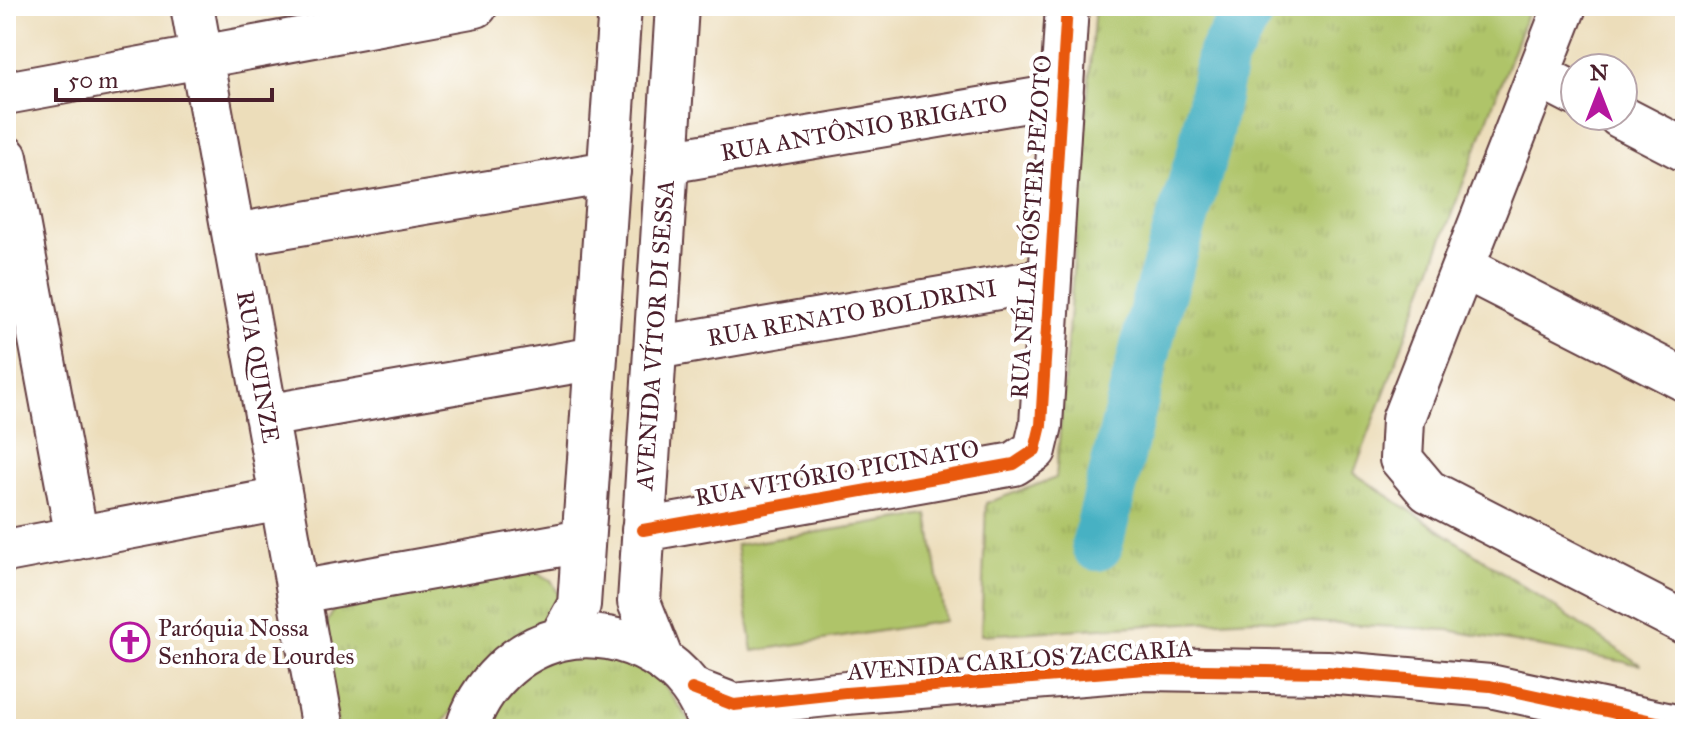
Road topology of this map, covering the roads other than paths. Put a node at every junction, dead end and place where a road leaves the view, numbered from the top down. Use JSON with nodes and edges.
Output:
{"nodes":[{"id":1,"x":192,"y":6,"type":"edge"},
{"id":2,"x":476,"y":6,"type":"edge"},
{"id":3,"x":620,"y":6,"type":"edge"},
{"id":4,"x":677,"y":6,"type":"edge"},
{"id":5,"x":1067,"y":6,"type":"edge"},
{"id":6,"x":1565,"y":6,"type":"edge"},
{"id":7,"x":201,"y":57,"type":"junction"},
{"id":8,"x":1538,"y":75,"type":"junction"},
{"id":9,"x":1559,"y":86,"type":"edge"},
{"id":10,"x":6,"y":93,"type":"edge"},
{"id":11,"x":1062,"y":95,"type":"junction"},
{"id":12,"x":1639,"y":126,"type":"edge"},
{"id":13,"x":1685,"y":150,"type":"edge"},
{"id":14,"x":6,"y":157,"type":"edge"},
{"id":15,"x":667,"y":162,"type":"junction"},
{"id":16,"x":609,"y":172,"type":"junction"},
{"id":17,"x":234,"y":235,"type":"junction"},
{"id":18,"x":1463,"y":267,"type":"junction"},
{"id":19,"x":1050,"y":279,"type":"junction"},
{"id":20,"x":655,"y":348,"type":"junction"},
{"id":21,"x":596,"y":358,"type":"junction"},
{"id":22,"x":1685,"y":380,"type":"edge"},
{"id":23,"x":266,"y":416,"type":"junction"},
{"id":24,"x":1035,"y":450,"type":"joint"},
{"id":25,"x":281,"y":499,"type":"junction"},
{"id":26,"x":643,"y":530,"type":"junction"},
{"id":27,"x":77,"y":538,"type":"junction"},
{"id":28,"x":583,"y":541,"type":"junction"},
{"id":29,"x":6,"y":551,"type":"edge"},
{"id":30,"x":298,"y":592,"type":"junction"},
{"id":31,"x":1685,"y":623,"type":"edge"},
{"id":32,"x":560,"y":639,"type":"junction"},
{"id":33,"x":662,"y":660,"type":"junction"},
{"id":34,"x":692,"y":689,"type":"junction"},
{"id":35,"x":465,"y":725,"type":"edge"},
{"id":36,"x":1685,"y":728,"type":"edge"},
{"id":37,"x":323,"y":729,"type":"edge"},
{"id":38,"x":710,"y":729,"type":"edge"}],
"edges":[{"from":1,"to":7,"type":"street","name":"RUA QUINZE"},
{"from":2,"to":7,"type":"street"},
{"from":3,"to":16,"type":"street"},
{"from":4,"to":15,"type":"street","name":"AVENIDA VÍTOR DI SESSA"},
{"from":5,"to":11,"type":"street","name":"RUA NÉLIA FÓSTER PEZOTO"},
{"from":6,"to":8,"type":"street"},
{"from":7,"to":10,"type":"street"},
{"from":7,"to":17,"type":"street","name":"RUA QUINZE"},
{"from":8,"to":9,"type":"street"},
{"from":8,"to":18,"type":"street"},
{"from":11,"to":15,"type":"street","name":"RUA ANTÔNIO BRIGATO"},
{"from":11,"to":19,"type":"street","name":"RUA NÉLIA FÓSTER PEZOTO"},
{"from":12,"to":13,"type":"street"},
{"from":14,"to":27,"type":"street"},
{"from":15,"to":20,"type":"street","name":"AVENIDA VÍTOR DI SESSA"},
{"from":16,"to":17,"type":"street"},
{"from":16,"to":21,"type":"street"},
{"from":17,"to":23,"type":"street","name":"RUA QUINZE"},
{"from":18,"to":22,"type":"street"},
{"from":18,"to":31,"type":"street"},
{"from":19,"to":20,"type":"street","name":"RUA RENATO BOLDRINI"},
{"from":19,"to":24,"type":"street","name":"RUA NÉLIA FÓSTER PEZOTO"},
{"from":20,"to":26,"type":"street","name":"AVENIDA VÍTOR DI SESSA"},
{"from":21,"to":23,"type":"street"},
{"from":21,"to":28,"type":"street"},
{"from":23,"to":25,"type":"street","name":"RUA QUINZE"},
{"from":24,"to":26,"type":"street","name":"RUA VITÓRIO PICINATO"},
{"from":25,"to":27,"type":"street"},
{"from":25,"to":30,"type":"street","name":"RUA QUINZE"},
{"from":26,"to":33,"type":"street","name":"AVENIDA VÍTOR DI SESSA"},
{"from":27,"to":29,"type":"street"},
{"from":28,"to":30,"type":"street"},
{"from":28,"to":32,"type":"street"},
{"from":30,"to":37,"type":"street","name":"RUA QUINZE"},
{"from":32,"to":33,"type":"street"},
{"from":32,"to":35,"type":"street"},
{"from":33,"to":34,"type":"street"},
{"from":34,"to":36,"type":"street","name":"AVENIDA CARLOS ZACCARIA"},
{"from":34,"to":38,"type":"street"}]}
